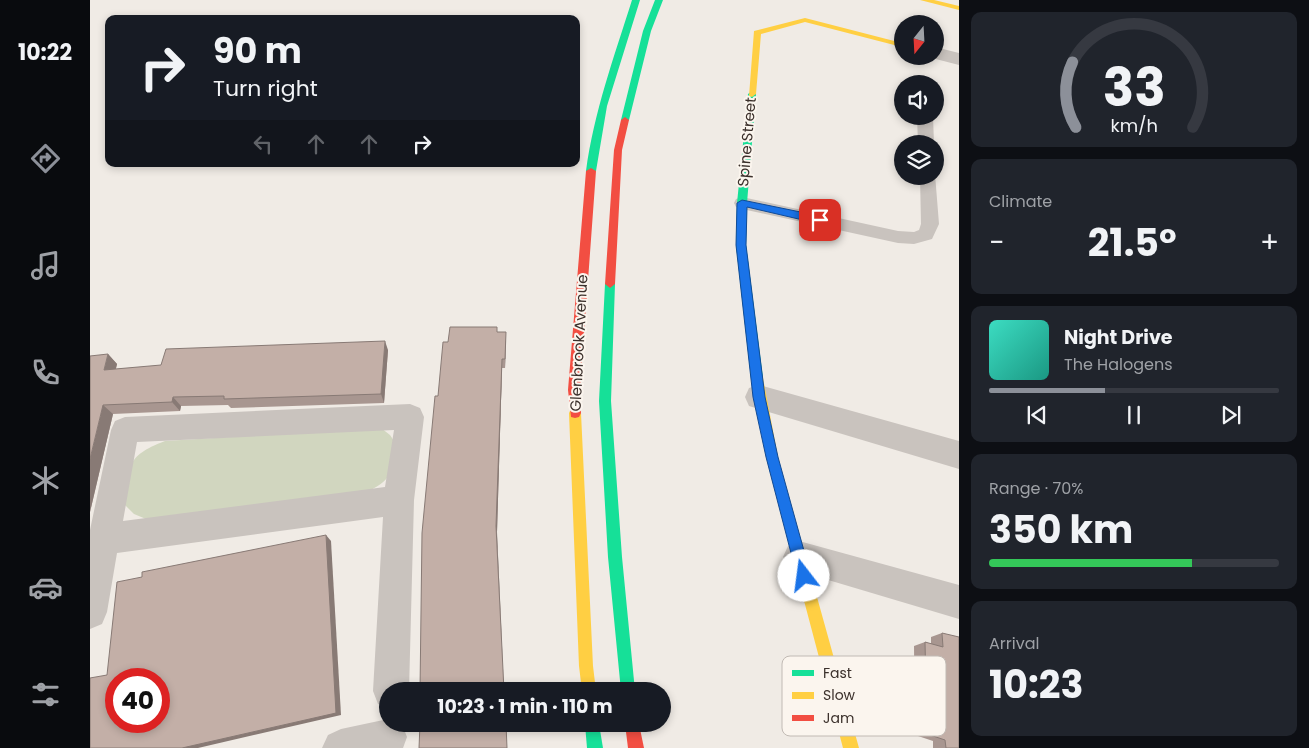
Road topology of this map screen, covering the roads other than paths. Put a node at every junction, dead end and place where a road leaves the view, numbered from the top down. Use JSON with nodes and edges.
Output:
{"nodes":[{"id":1,"x":636,"y":0,"type":"edge"},
{"id":2,"x":658,"y":0,"type":"edge"},
{"id":3,"x":924,"y":0,"type":"edge"},
{"id":4,"x":959,"y":8,"type":"edge"},
{"id":5,"x":894,"y":43,"type":"edge"},
{"id":6,"x":944,"y":55,"type":"edge"},
{"id":7,"x":959,"y":59,"type":"edge"},
{"id":8,"x":928,"y":185,"type":"edge"},
{"id":9,"x":742,"y":203,"type":"junction"},
{"id":10,"x":759,"y":397,"type":"junction"},
{"id":11,"x":959,"y":455,"type":"edge"},
{"id":12,"x":400,"y":500,"type":"junction"},
{"id":13,"x":104,"y":539,"type":"junction"},
{"id":14,"x":799,"y":557,"type":"junction"},
{"id":15,"x":959,"y":602,"type":"edge"},
{"id":16,"x":90,"y":612,"type":"edge"},
{"id":17,"x":826,"y":656,"type":"edge"},
{"id":18,"x":391,"y":682,"type":"edge"},
{"id":19,"x":588,"y":682,"type":"edge"},
{"id":20,"x":627,"y":682,"type":"edge"},
{"id":21,"x":593,"y":732,"type":"edge"},
{"id":22,"x":633,"y":732,"type":"edge"},
{"id":23,"x":389,"y":736,"type":"edge"},
{"id":24,"x":341,"y":748,"type":"edge"},
{"id":25,"x":595,"y":748,"type":"edge"},
{"id":26,"x":636,"y":748,"type":"edge"}],
"edges":[{"from":1,"to":19,"type":"street","name":"Glenbrook Avenue"},
{"from":2,"to":20,"type":"street","name":"Glenbrook Avenue"},
{"from":3,"to":4,"type":"street"},
{"from":5,"to":9,"type":"street","name":"Spine Street"},
{"from":6,"to":7,"type":"street"},
{"from":8,"to":9,"type":"lane"},
{"from":9,"to":10,"type":"street","name":"Spine Street"},
{"from":10,"to":11,"type":"street"},
{"from":10,"to":14,"type":"street","name":"Spine Street"},
{"from":12,"to":13,"type":"street"},
{"from":12,"to":13,"type":"street"},
{"from":12,"to":18,"type":"street"},
{"from":13,"to":16,"type":"street"},
{"from":14,"to":15,"type":"street"},
{"from":14,"to":17,"type":"street","name":"Spine Street"},
{"from":21,"to":25,"type":"street"},
{"from":22,"to":26,"type":"street"},
{"from":23,"to":24,"type":"street"}]}
